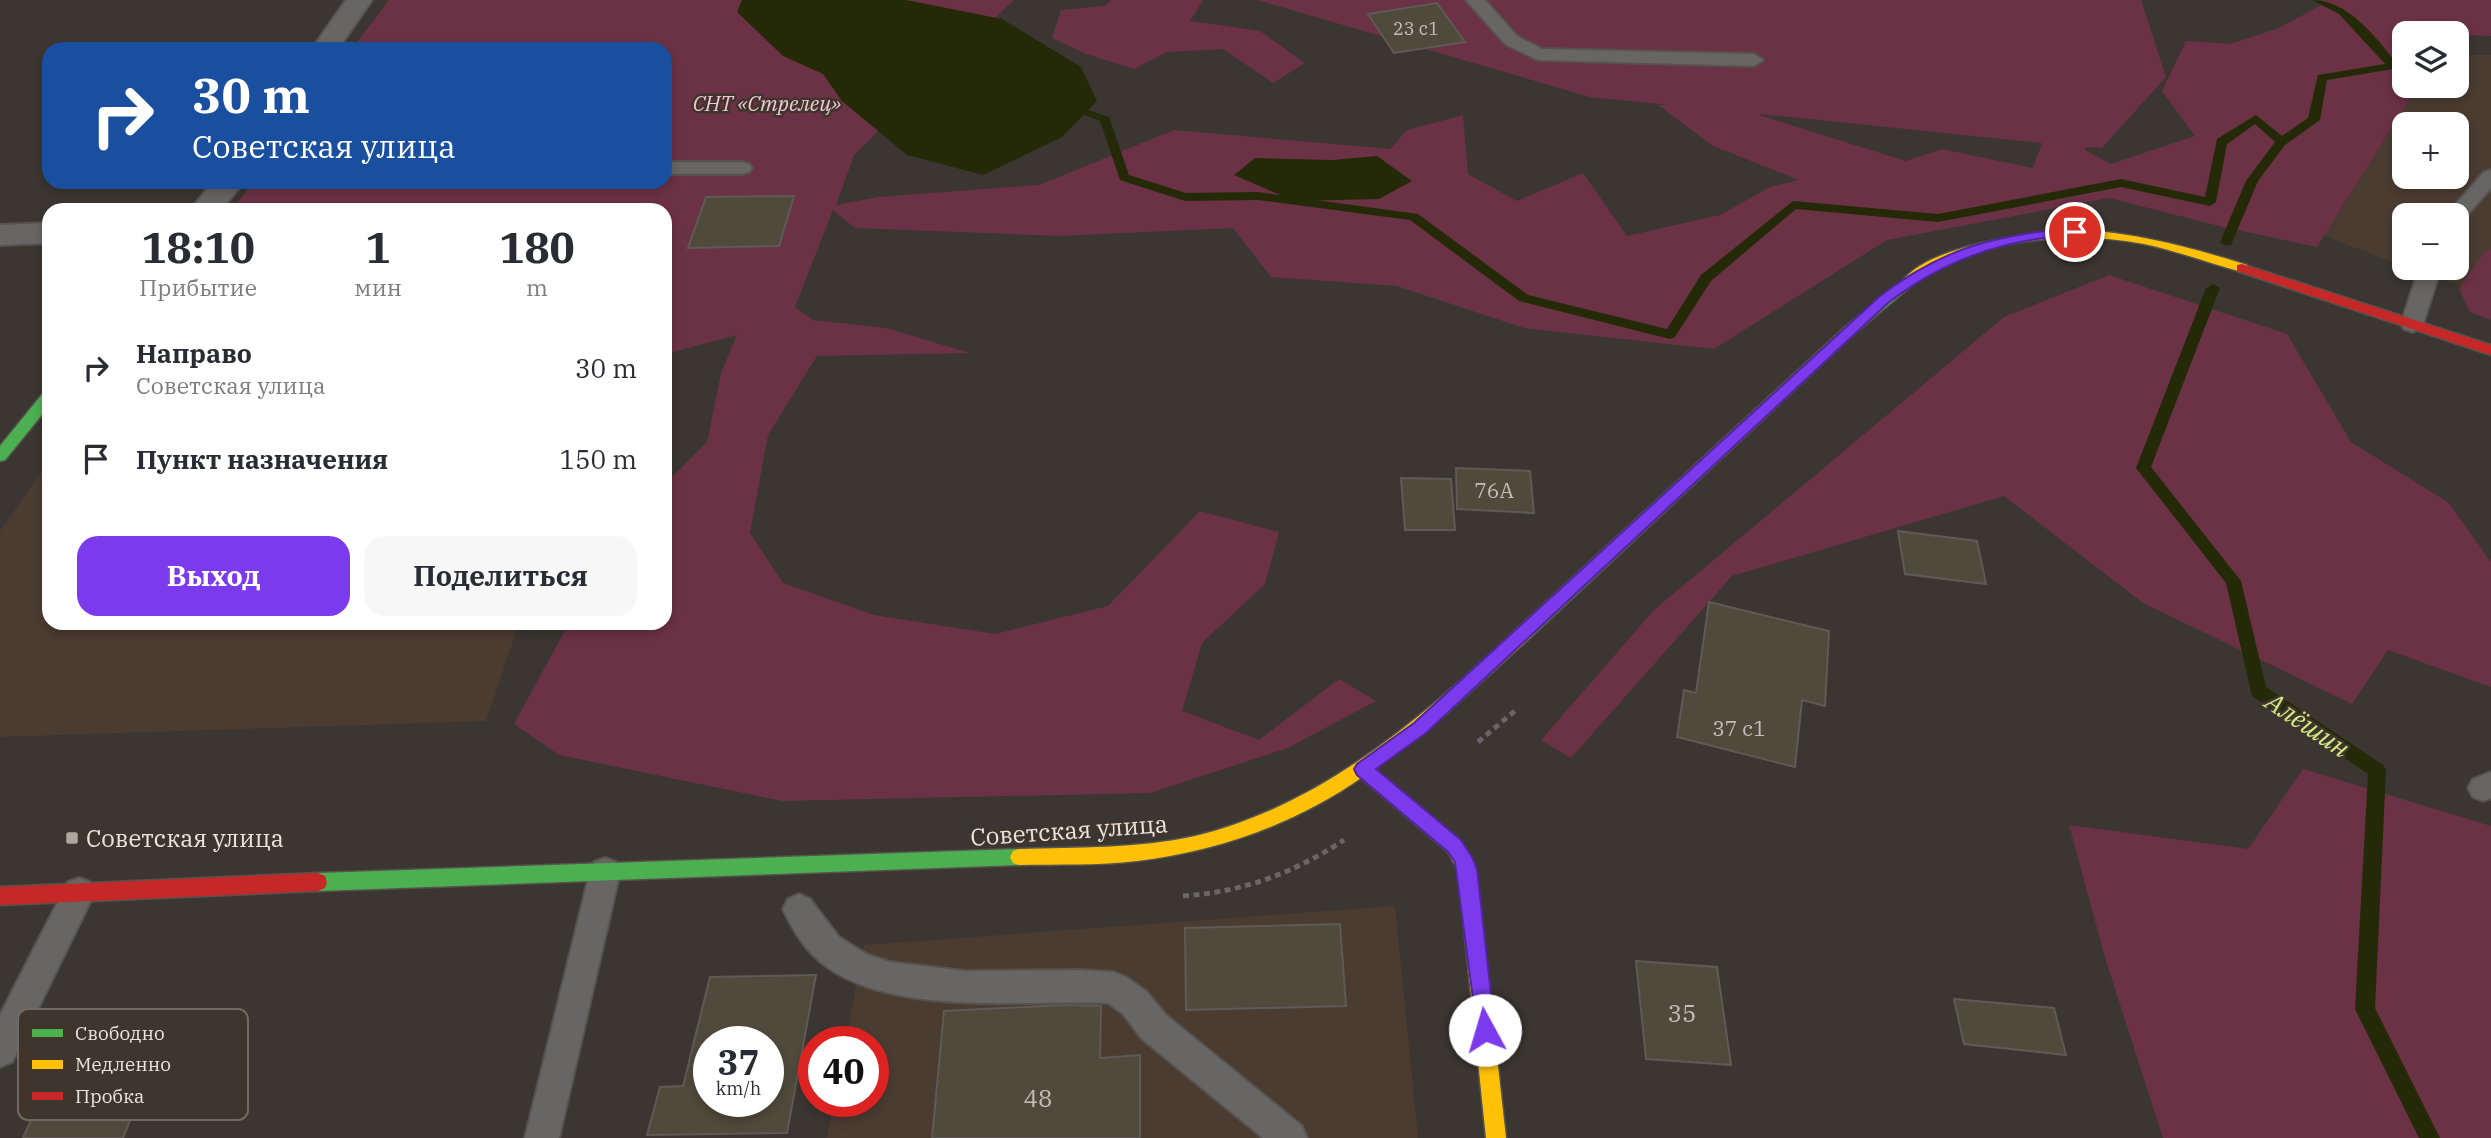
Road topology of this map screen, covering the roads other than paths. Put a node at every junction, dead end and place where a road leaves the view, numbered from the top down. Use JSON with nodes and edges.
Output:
{"nodes":[{"id":1,"x":359,"y":0,"type":"edge"},
{"id":2,"x":1475,"y":0,"type":"edge"},
{"id":3,"x":330,"y":42,"type":"edge"},
{"id":4,"x":1754,"y":60,"type":"dead end"},
{"id":5,"x":672,"y":168,"type":"edge"},
{"id":6,"x":742,"y":168,"type":"dead end"},
{"id":7,"x":2491,"y":176,"type":"edge"},
{"id":8,"x":223,"y":189,"type":"edge"},
{"id":9,"x":211,"y":203,"type":"edge"},
{"id":10,"x":2467,"y":203,"type":"edge"},
{"id":11,"x":42,"y":233,"type":"edge"},
{"id":12,"x":0,"y":235,"type":"edge"},
{"id":13,"x":2426,"y":280,"type":"edge"},
{"id":14,"x":2412,"y":324,"type":"junction"},
{"id":15,"x":2491,"y":351,"type":"edge"},
{"id":16,"x":42,"y":405,"type":"edge"},
{"id":17,"x":0,"y":456,"type":"edge"},
{"id":18,"x":1363,"y":769,"type":"junction"},
{"id":19,"x":605,"y":872,"type":"junction"},
{"id":20,"x":79,"y":892,"type":"junction"},
{"id":21,"x":0,"y":896,"type":"edge"},
{"id":22,"x":799,"y":909,"type":"dead end"},
{"id":23,"x":20,"y":1009,"type":"edge"},
{"id":24,"x":18,"y":1013,"type":"edge"},
{"id":25,"x":0,"y":1049,"type":"edge"},
{"id":26,"x":542,"y":1138,"type":"edge"},
{"id":27,"x":1290,"y":1138,"type":"edge"},
{"id":28,"x":1496,"y":1138,"type":"edge"}],
"edges":[{"from":1,"to":3,"type":"street"},
{"from":2,"to":4,"type":"lane"},
{"from":5,"to":6,"type":"lane"},
{"from":7,"to":10,"type":"lane"},
{"from":8,"to":9,"type":"street"},
{"from":11,"to":12,"type":"street"},
{"from":13,"to":14,"type":"lane"},
{"from":14,"to":15,"type":"street"},
{"from":14,"to":18,"type":"street","name":"Советская улица"},
{"from":16,"to":17,"type":"street"},
{"from":18,"to":19,"type":"street","name":"Советская улица"},
{"from":18,"to":28,"type":"street"},
{"from":19,"to":20,"type":"street","name":"Советская улица"},
{"from":19,"to":26,"type":"lane"},
{"from":20,"to":21,"type":"street","name":"Советская улица"},
{"from":20,"to":23,"type":"lane"},
{"from":22,"to":27,"type":"lane"},
{"from":24,"to":25,"type":"lane"}]}
